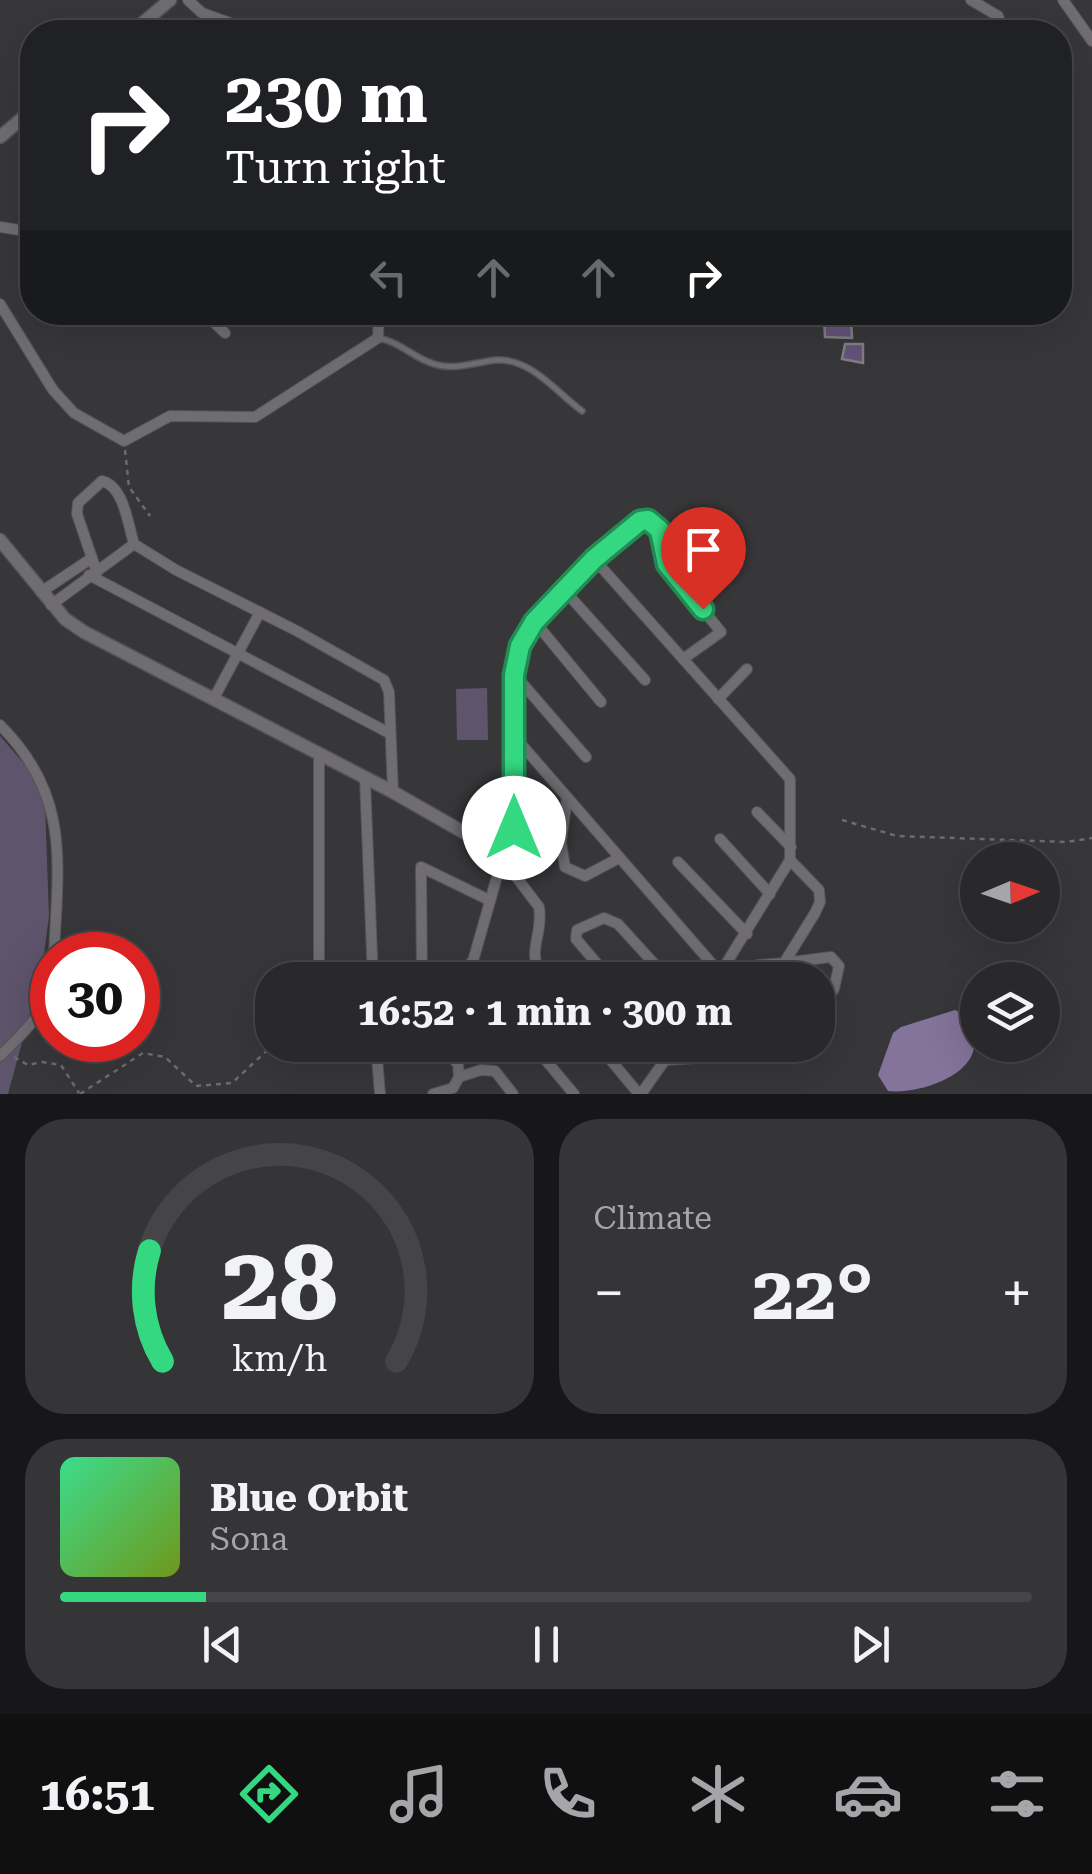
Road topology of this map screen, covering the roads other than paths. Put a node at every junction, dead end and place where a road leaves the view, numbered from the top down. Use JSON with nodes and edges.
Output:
{"nodes":[{"id":1,"x":170,"y":0,"type":"edge"},
{"id":2,"x":188,"y":0,"type":"edge"},
{"id":3,"x":971,"y":0,"type":"edge"},
{"id":4,"x":1064,"y":0,"type":"edge"},
{"id":5,"x":146,"y":20,"type":"edge"},
{"id":6,"x":220,"y":20,"type":"edge"},
{"id":7,"x":1000,"y":20,"type":"edge"},
{"id":8,"x":1092,"y":42,"type":"edge"},
{"id":9,"x":0,"y":304,"type":"edge"},
{"id":10,"x":218,"y":325,"type":"edge"},
{"id":11,"x":379,"y":325,"type":"edge"},
{"id":12,"x":226,"y":333,"type":"dead end"},
{"id":13,"x":378,"y":338,"type":"junction"},
{"id":14,"x":582,"y":411,"type":"dead end"},
{"id":15,"x":0,"y":540,"type":"edge"},
{"id":16,"x":134,"y":544,"type":"junction"},
{"id":17,"x":594,"y":559,"type":"junction"},
{"id":18,"x":92,"y":568,"type":"junction"},
{"id":19,"x":564,"y":590,"type":"junction"},
{"id":20,"x":41,"y":592,"type":"junction"},
{"id":21,"x":52,"y":604,"type":"junction"},
{"id":22,"x":260,"y":612,"type":"junction"},
{"id":23,"x":534,"y":622,"type":"junction"},
{"id":24,"x":236,"y":654,"type":"junction"},
{"id":25,"x":683,"y":659,"type":"junction"},
{"id":26,"x":747,"y":669,"type":"dead end"},
{"id":27,"x":514,"y":675,"type":"junction"},
{"id":28,"x":645,"y":680,"type":"dead end"},
{"id":29,"x":214,"y":698,"type":"junction"},
{"id":30,"x":718,"y":699,"type":"junction"},
{"id":31,"x":601,"y":702,"type":"dead end"},
{"id":32,"x":0,"y":725,"type":"edge"},
{"id":33,"x":389,"y":733,"type":"junction"},
{"id":34,"x":514,"y":736,"type":"junction"},
{"id":35,"x":319,"y":756,"type":"junction"},
{"id":36,"x":586,"y":756,"type":"dead end"},
{"id":37,"x":365,"y":780,"type":"junction"},
{"id":38,"x":393,"y":792,"type":"junction"},
{"id":39,"x":566,"y":798,"type":"junction"},
{"id":40,"x":756,"y":812,"type":"dead end"},
{"id":41,"x":720,"y":839,"type":"dead end"},
{"id":42,"x":511,"y":842,"type":"junction"},
{"id":43,"x":791,"y":846,"type":"junction"},
{"id":44,"x":491,"y":848,"type":"junction"},
{"id":45,"x":618,"y":858,"type":"junction"},
{"id":46,"x":790,"y":860,"type":"junction"},
{"id":47,"x":678,"y":862,"type":"dead end"},
{"id":48,"x":504,"y":866,"type":"junction"},
{"id":49,"x":770,"y":894,"type":"junction"},
{"id":50,"x":489,"y":900,"type":"junction"},
{"id":51,"x":55,"y":932,"type":"edge"},
{"id":52,"x":746,"y":934,"type":"junction"},
{"id":53,"x":320,"y":962,"type":"edge"},
{"id":54,"x":373,"y":962,"type":"edge"},
{"id":55,"x":422,"y":962,"type":"edge"},
{"id":56,"x":471,"y":962,"type":"edge"},
{"id":57,"x":534,"y":962,"type":"edge"},
{"id":58,"x":596,"y":962,"type":"edge"},
{"id":59,"x":651,"y":962,"type":"edge"},
{"id":60,"x":705,"y":962,"type":"edge"},
{"id":61,"x":728,"y":962,"type":"edge"},
{"id":62,"x":785,"y":962,"type":"edge"},
{"id":63,"x":792,"y":962,"type":"edge"},
{"id":64,"x":835,"y":984,"type":"edge"},
{"id":65,"x":30,"y":1025,"type":"edge"},
{"id":66,"x":2,"y":1054,"type":"edge"},
{"id":67,"x":377,"y":1062,"type":"edge"},
{"id":68,"x":456,"y":1062,"type":"edge"},
{"id":69,"x":547,"y":1062,"type":"edge"},
{"id":70,"x":613,"y":1062,"type":"edge"},
{"id":71,"x":664,"y":1062,"type":"edge"},
{"id":72,"x":459,"y":1077,"type":"junction"},
{"id":73,"x":380,"y":1094,"type":"edge"},
{"id":74,"x":433,"y":1094,"type":"edge"},
{"id":75,"x":513,"y":1094,"type":"edge"},
{"id":76,"x":574,"y":1094,"type":"edge"},
{"id":77,"x":640,"y":1094,"type":"edge"}],
"edges":[{"from":1,"to":5,"type":"street"},
{"from":2,"to":6,"type":"street"},
{"from":3,"to":7,"type":"street"},
{"from":4,"to":8,"type":"street"},
{"from":9,"to":13,"type":"street"},
{"from":10,"to":12,"type":"street"},
{"from":11,"to":13,"type":"street"},
{"from":13,"to":14,"type":"lane"},
{"from":15,"to":20,"type":"street"},
{"from":16,"to":18,"type":"street"},
{"from":16,"to":18,"type":"street"},
{"from":16,"to":22,"type":"street"},
{"from":17,"to":19,"type":"street"},
{"from":17,"to":25,"type":"street"},
{"from":17,"to":25,"type":"street"},
{"from":18,"to":20,"type":"street"},
{"from":18,"to":21,"type":"street"},
{"from":18,"to":24,"type":"street"},
{"from":19,"to":23,"type":"street"},
{"from":19,"to":28,"type":"street"},
{"from":20,"to":21,"type":"street"},
{"from":21,"to":29,"type":"street"},
{"from":22,"to":24,"type":"street"},
{"from":22,"to":33,"type":"street"},
{"from":23,"to":27,"type":"street"},
{"from":23,"to":31,"type":"street"},
{"from":24,"to":29,"type":"street"},
{"from":24,"to":33,"type":"street"},
{"from":25,"to":30,"type":"street"},
{"from":26,"to":30,"type":"street"},
{"from":27,"to":34,"type":"street"},
{"from":27,"to":36,"type":"street"},
{"from":29,"to":35,"type":"street"},
{"from":30,"to":43,"type":"street"},
{"from":32,"to":51,"type":"street"},
{"from":33,"to":38,"type":"street"},
{"from":34,"to":39,"type":"street"},
{"from":34,"to":42,"type":"street"},
{"from":35,"to":37,"type":"street"},
{"from":35,"to":53,"type":"street"},
{"from":37,"to":38,"type":"street"},
{"from":37,"to":54,"type":"street"},
{"from":38,"to":44,"type":"street"},
{"from":39,"to":45,"type":"street"},
{"from":39,"to":45,"type":"street"},
{"from":40,"to":43,"type":"street"},
{"from":41,"to":49,"type":"street"},
{"from":42,"to":44,"type":"street"},
{"from":42,"to":48,"type":"street"},
{"from":43,"to":46,"type":"street"},
{"from":44,"to":48,"type":"street"},
{"from":45,"to":60,"type":"street"},
{"from":46,"to":49,"type":"street"},
{"from":46,"to":62,"type":"street"},
{"from":47,"to":52,"type":"street"},
{"from":48,"to":50,"type":"street"},
{"from":48,"to":57,"type":"street"},
{"from":49,"to":52,"type":"street"},
{"from":50,"to":55,"type":"street"},
{"from":50,"to":56,"type":"street"},
{"from":52,"to":61,"type":"street"},
{"from":58,"to":59,"type":"street"},
{"from":63,"to":64,"type":"street"},
{"from":65,"to":66,"type":"street"},
{"from":67,"to":73,"type":"street"},
{"from":68,"to":72,"type":"street"},
{"from":69,"to":76,"type":"street"},
{"from":70,"to":77,"type":"street"},
{"from":71,"to":77,"type":"street"},
{"from":72,"to":74,"type":"street"},
{"from":72,"to":75,"type":"street"}]}
